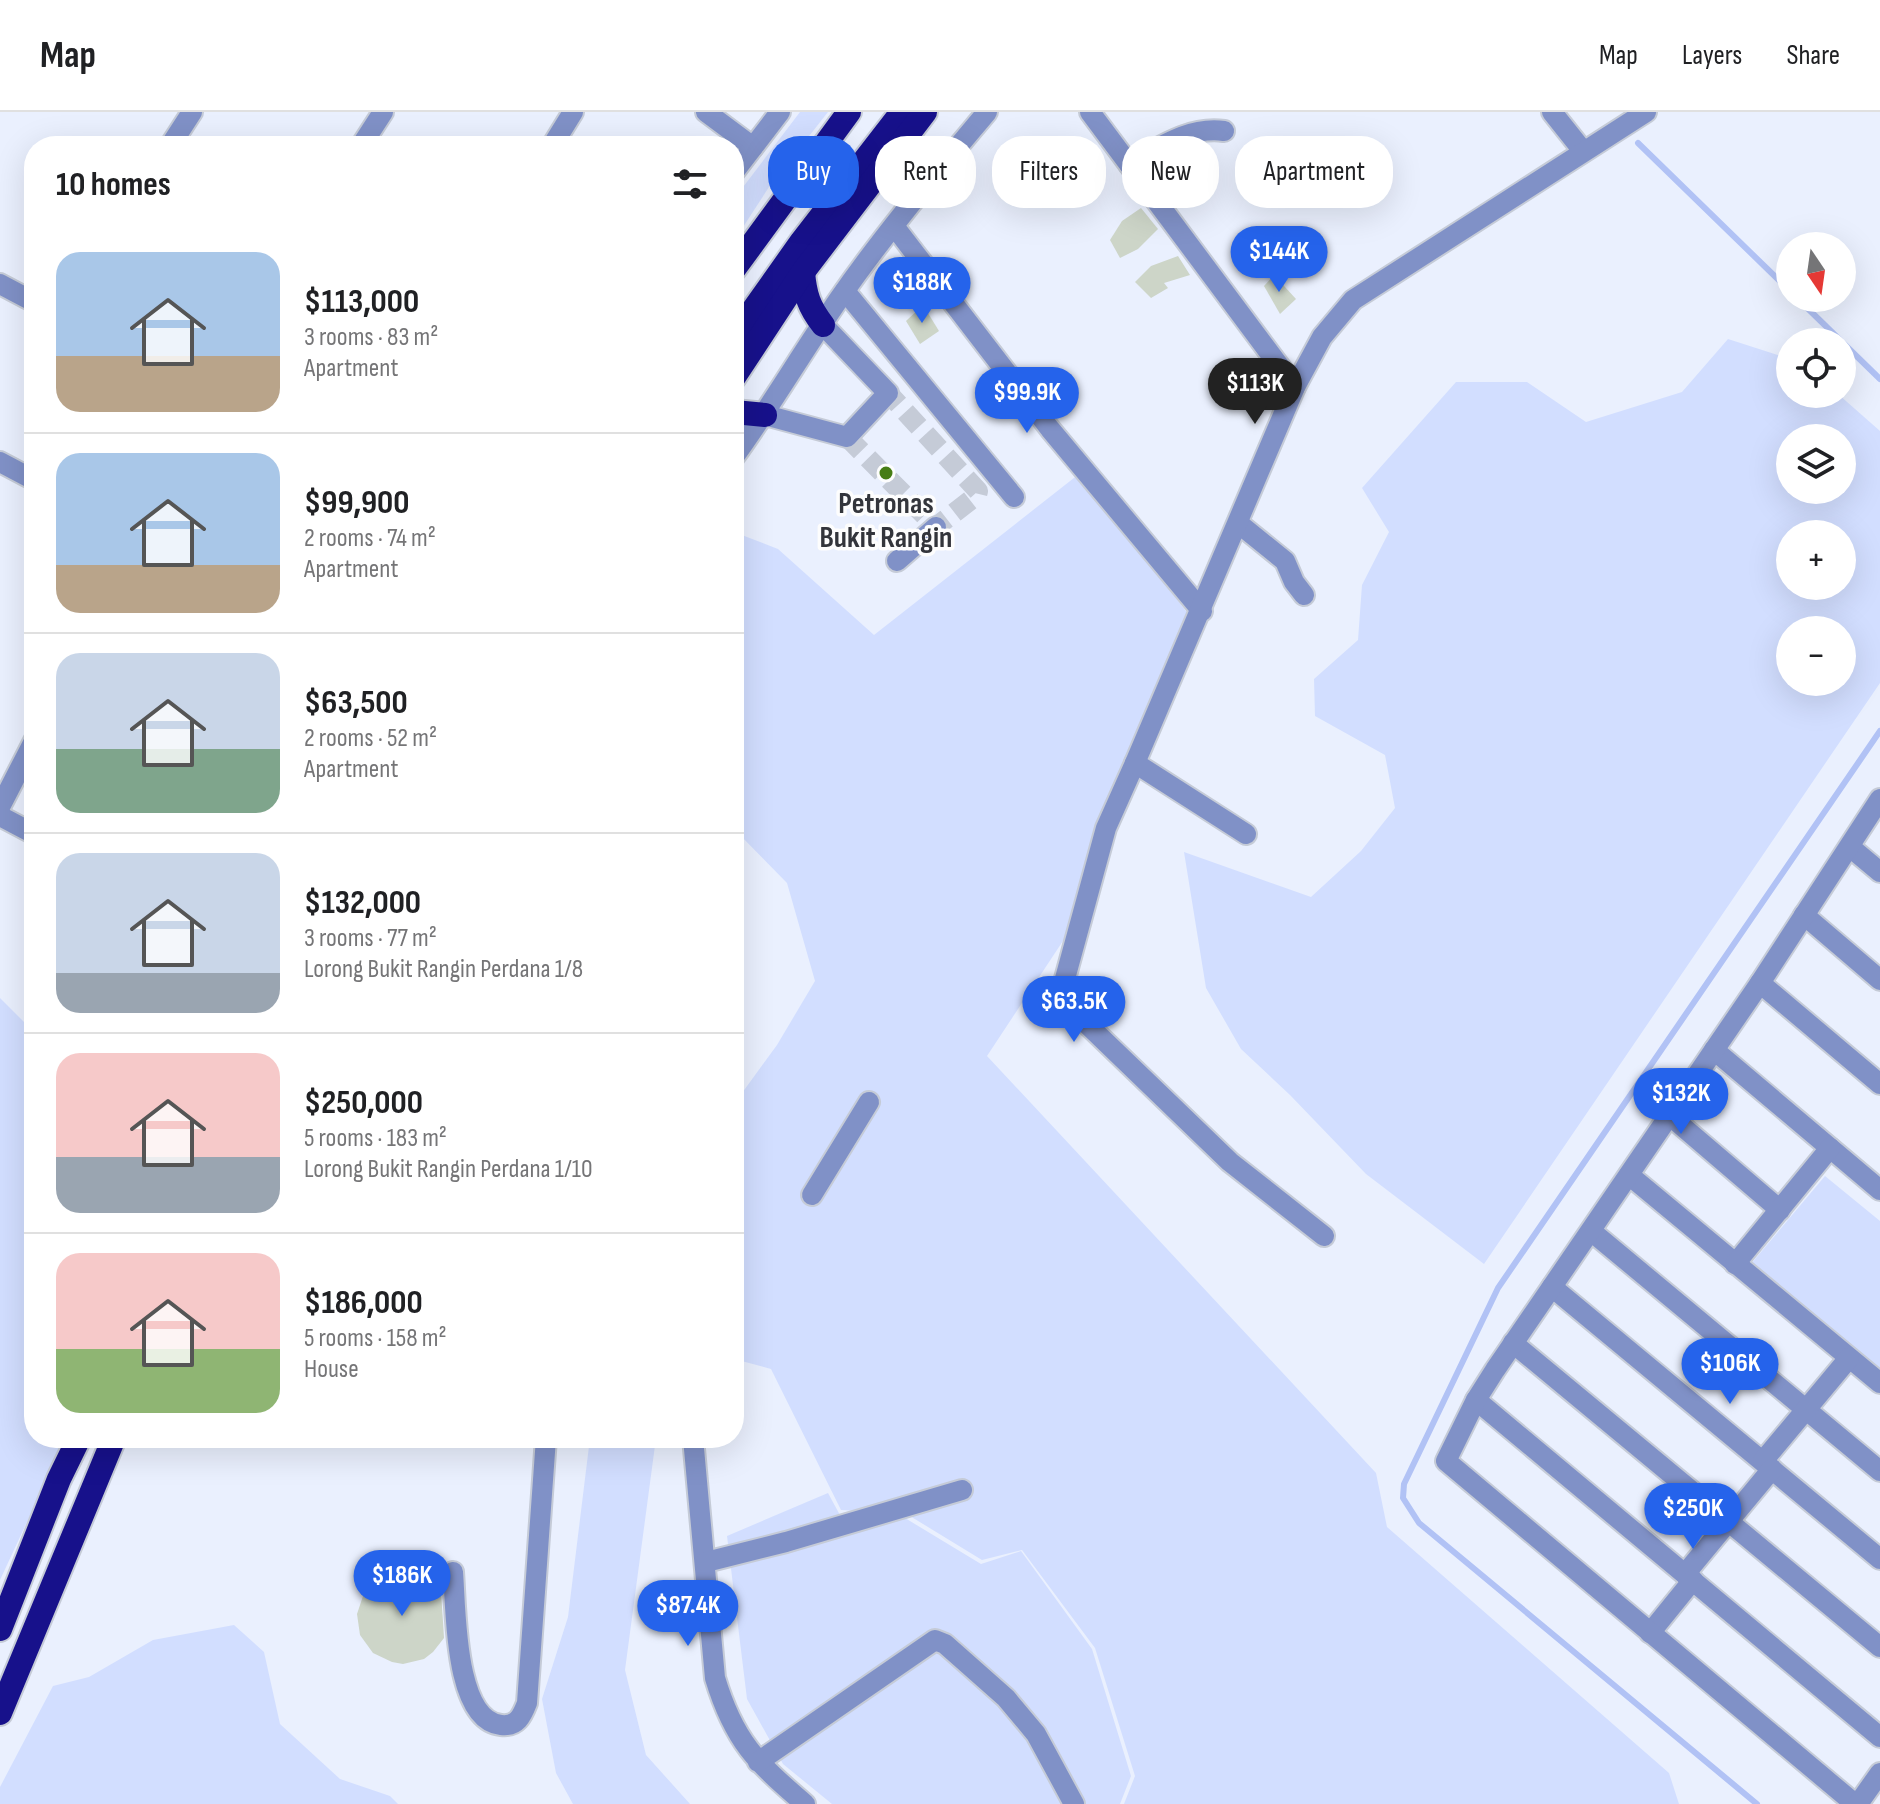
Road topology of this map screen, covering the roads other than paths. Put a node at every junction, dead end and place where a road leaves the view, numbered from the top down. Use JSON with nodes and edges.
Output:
{"nodes":[{"id":1,"x":192,"y":112,"type":"edge"},
{"id":2,"x":383,"y":112,"type":"edge"},
{"id":3,"x":573,"y":112,"type":"edge"},
{"id":4,"x":706,"y":112,"type":"edge"},
{"id":5,"x":780,"y":112,"type":"edge"},
{"id":6,"x":849,"y":112,"type":"edge"},
{"id":7,"x":902,"y":112,"type":"edge"},
{"id":8,"x":925,"y":112,"type":"edge"},
{"id":9,"x":987,"y":112,"type":"edge"},
{"id":10,"x":1090,"y":112,"type":"edge"},
{"id":11,"x":1552,"y":112,"type":"edge"},
{"id":12,"x":1646,"y":112,"type":"edge"},
{"id":13,"x":1224,"y":131,"type":"dead end"},
{"id":14,"x":176,"y":136,"type":"edge"},
{"id":15,"x":367,"y":136,"type":"edge"},
{"id":16,"x":563,"y":136,"type":"edge"},
{"id":17,"x":738,"y":136,"type":"edge"},
{"id":18,"x":1182,"y":136,"type":"edge"},
{"id":19,"x":744,"y":140,"type":"edge"},
{"id":20,"x":753,"y":147,"type":"junction"},
{"id":21,"x":1583,"y":151,"type":"junction"},
{"id":22,"x":1122,"y":155,"type":"edge"},
{"id":23,"x":744,"y":159,"type":"edge"},
{"id":24,"x":1162,"y":208,"type":"edge"},
{"id":25,"x":894,"y":226,"type":"junction"},
{"id":26,"x":744,"y":255,"type":"edge"},
{"id":27,"x":803,"y":272,"type":"junction"},
{"id":28,"x":0,"y":284,"type":"edge"},
{"id":29,"x":845,"y":291,"type":"junction"},
{"id":30,"x":24,"y":297,"type":"edge"},
{"id":31,"x":744,"y":323,"type":"edge"},
{"id":32,"x":823,"y":325,"type":"junction"},
{"id":33,"x":744,"y":362,"type":"edge"},
{"id":34,"x":1295,"y":387,"type":"junction"},
{"id":35,"x":744,"y":413,"type":"edge"},
{"id":36,"x":765,"y":415,"type":"junction"},
{"id":37,"x":744,"y":443,"type":"edge"},
{"id":38,"x":2,"y":467,"type":"edge"},
{"id":39,"x":24,"y":476,"type":"edge"},
{"id":40,"x":1014,"y":497,"type":"dead end"},
{"id":41,"x":1238,"y":523,"type":"junction"},
{"id":42,"x":936,"y":527,"type":"dead end"},
{"id":43,"x":897,"y":561,"type":"dead end"},
{"id":44,"x":1304,"y":595,"type":"dead end"},
{"id":45,"x":1202,"y":611,"type":"junction"},
{"id":46,"x":24,"y":760,"type":"edge"},
{"id":47,"x":1135,"y":763,"type":"junction"},
{"id":48,"x":1880,"y":799,"type":"edge"},
{"id":49,"x":0,"y":807,"type":"edge"},
{"id":50,"x":0,"y":816,"type":"edge"},
{"id":51,"x":24,"y":829,"type":"edge"},
{"id":52,"x":1246,"y":834,"type":"dead end"},
{"id":53,"x":1850,"y":847,"type":"junction"},
{"id":54,"x":1880,"y":872,"type":"edge"},
{"id":55,"x":1804,"y":915,"type":"junction"},
{"id":56,"x":1880,"y":980,"type":"edge"},
{"id":57,"x":1760,"y":983,"type":"junction"},
{"id":58,"x":1714,"y":1050,"type":"junction"},
{"id":59,"x":1880,"y":1084,"type":"edge"},
{"id":60,"x":869,"y":1102,"type":"dead end"},
{"id":61,"x":1669,"y":1115,"type":"junction"},
{"id":62,"x":1830,"y":1148,"type":"junction"},
{"id":63,"x":1629,"y":1175,"type":"junction"},
{"id":64,"x":1880,"y":1190,"type":"edge"},
{"id":65,"x":812,"y":1195,"type":"dead end"},
{"id":66,"x":1780,"y":1210,"type":"junction"},
{"id":67,"x":1591,"y":1231,"type":"junction"},
{"id":68,"x":1324,"y":1236,"type":"dead end"},
{"id":69,"x":1735,"y":1264,"type":"junction"},
{"id":70,"x":1552,"y":1287,"type":"junction"},
{"id":71,"x":1513,"y":1343,"type":"junction"},
{"id":72,"x":1849,"y":1358,"type":"junction"},
{"id":73,"x":1880,"y":1383,"type":"edge"},
{"id":74,"x":1476,"y":1400,"type":"junction"},
{"id":75,"x":1807,"y":1409,"type":"junction"},
{"id":76,"x":74,"y":1448,"type":"edge"},
{"id":77,"x":110,"y":1448,"type":"edge"},
{"id":78,"x":545,"y":1448,"type":"edge"},
{"id":79,"x":694,"y":1448,"type":"edge"},
{"id":80,"x":1768,"y":1465,"type":"junction"},
{"id":81,"x":1880,"y":1471,"type":"edge"},
{"id":82,"x":962,"y":1490,"type":"dead end"},
{"id":83,"x":1730,"y":1522,"type":"junction"},
{"id":84,"x":1880,"y":1559,"type":"edge"},
{"id":85,"x":706,"y":1562,"type":"junction"},
{"id":86,"x":453,"y":1572,"type":"dead end"},
{"id":87,"x":1689,"y":1577,"type":"junction"},
{"id":88,"x":0,"y":1629,"type":"edge"},
{"id":89,"x":1650,"y":1633,"type":"junction"},
{"id":90,"x":1880,"y":1647,"type":"edge"},
{"id":91,"x":0,"y":1713,"type":"edge"},
{"id":92,"x":1880,"y":1737,"type":"edge"},
{"id":93,"x":758,"y":1762,"type":"junction"},
{"id":94,"x":1880,"y":1773,"type":"edge"},
{"id":95,"x":805,"y":1804,"type":"edge"},
{"id":96,"x":1074,"y":1804,"type":"edge"},
{"id":97,"x":1856,"y":1804,"type":"edge"}],
"edges":[{"from":1,"to":14,"type":"street"},
{"from":2,"to":15,"type":"street"},
{"from":3,"to":16,"type":"street"},
{"from":4,"to":17,"type":"street"},
{"from":5,"to":20,"type":"street"},
{"from":6,"to":26,"type":"highway"},
{"from":7,"to":31,"type":"highway"},
{"from":8,"to":27,"type":"highway"},
{"from":9,"to":25,"type":"street"},
{"from":10,"to":22,"type":"street"},
{"from":11,"to":21,"type":"street"},
{"from":12,"to":21,"type":"street"},
{"from":13,"to":18,"type":"street"},
{"from":19,"to":20,"type":"street"},
{"from":20,"to":23,"type":"street"},
{"from":21,"to":34,"type":"street"},
{"from":24,"to":34,"type":"street"},
{"from":25,"to":29,"type":"street"},
{"from":25,"to":45,"type":"street"},
{"from":27,"to":32,"type":"highway"},
{"from":27,"to":33,"type":"highway"},
{"from":28,"to":30,"type":"street"},
{"from":29,"to":32,"type":"street"},
{"from":29,"to":40,"type":"street"},
{"from":32,"to":36,"type":"street"},
{"from":32,"to":36,"type":"street"},
{"from":34,"to":41,"type":"street"},
{"from":35,"to":36,"type":"highway"},
{"from":36,"to":37,"type":"street"},
{"from":38,"to":39,"type":"street"},
{"from":41,"to":44,"type":"street"},
{"from":41,"to":45,"type":"street"},
{"from":42,"to":43,"type":"street"},
{"from":45,"to":47,"type":"street"},
{"from":46,"to":49,"type":"street"},
{"from":47,"to":52,"type":"street"},
{"from":47,"to":68,"type":"street"},
{"from":48,"to":53,"type":"street"},
{"from":50,"to":51,"type":"street"},
{"from":53,"to":54,"type":"street"},
{"from":53,"to":55,"type":"street"},
{"from":55,"to":56,"type":"street"},
{"from":55,"to":57,"type":"street"},
{"from":57,"to":58,"type":"street"},
{"from":57,"to":59,"type":"street"},
{"from":58,"to":61,"type":"street"},
{"from":58,"to":62,"type":"street"},
{"from":60,"to":65,"type":"street"},
{"from":61,"to":63,"type":"street"},
{"from":61,"to":66,"type":"street"},
{"from":62,"to":64,"type":"street"},
{"from":62,"to":66,"type":"street"},
{"from":63,"to":67,"type":"street"},
{"from":63,"to":69,"type":"street"},
{"from":66,"to":69,"type":"street"},
{"from":67,"to":70,"type":"street"},
{"from":67,"to":75,"type":"street"},
{"from":69,"to":72,"type":"street"},
{"from":70,"to":71,"type":"street"},
{"from":70,"to":80,"type":"street"},
{"from":71,"to":74,"type":"street"},
{"from":71,"to":83,"type":"street"},
{"from":72,"to":73,"type":"street"},
{"from":72,"to":75,"type":"street"},
{"from":74,"to":87,"type":"street"},
{"from":74,"to":89,"type":"street"},
{"from":75,"to":80,"type":"street"},
{"from":75,"to":81,"type":"street"},
{"from":76,"to":88,"type":"highway"},
{"from":77,"to":91,"type":"highway"},
{"from":78,"to":86,"type":"street"},
{"from":79,"to":85,"type":"street"},
{"from":80,"to":83,"type":"street"},
{"from":80,"to":84,"type":"street"},
{"from":82,"to":85,"type":"street"},
{"from":83,"to":87,"type":"street"},
{"from":83,"to":90,"type":"street"},
{"from":85,"to":93,"type":"street"},
{"from":87,"to":89,"type":"street"},
{"from":87,"to":92,"type":"street"},
{"from":89,"to":97,"type":"street"},
{"from":93,"to":95,"type":"street"},
{"from":93,"to":96,"type":"street"},
{"from":94,"to":97,"type":"street"}]}
